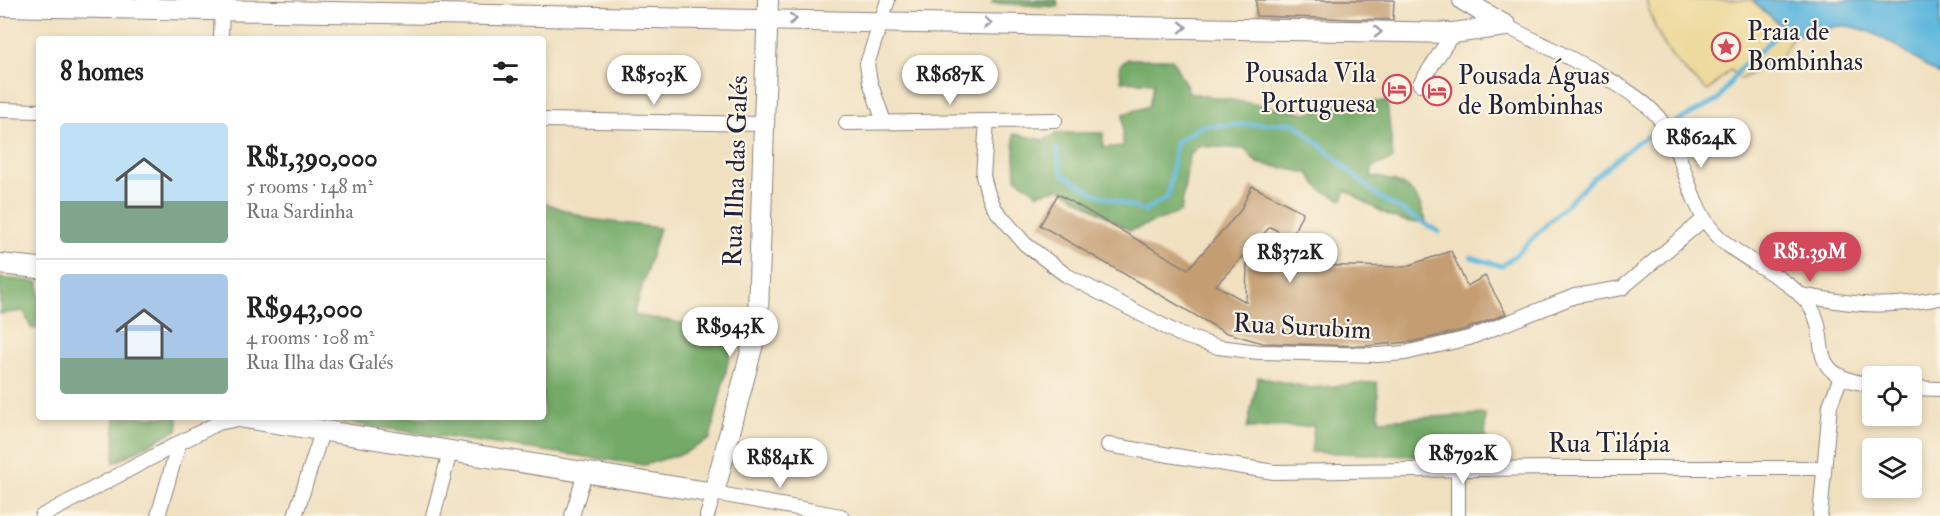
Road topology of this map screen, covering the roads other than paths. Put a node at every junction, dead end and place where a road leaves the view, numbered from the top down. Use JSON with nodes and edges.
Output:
{"nodes":[{"id":1,"x":888,"y":0,"type":"edge"},
{"id":2,"x":1463,"y":0,"type":"edge"},
{"id":3,"x":222,"y":5,"type":"edge"},
{"id":4,"x":0,"y":6,"type":"edge"},
{"id":5,"x":767,"y":9,"type":"edge"},
{"id":6,"x":879,"y":21,"type":"junction"},
{"id":7,"x":1506,"y":26,"type":"junction"},
{"id":8,"x":1453,"y":33,"type":"junction"},
{"id":9,"x":220,"y":36,"type":"edge"},
{"id":10,"x":1420,"y":84,"type":"dead end"},
{"id":11,"x":0,"y":110,"type":"edge"},
{"id":12,"x":36,"y":111,"type":"edge"},
{"id":13,"x":546,"y":120,"type":"edge"},
{"id":14,"x":1055,"y":120,"type":"dead end"},
{"id":15,"x":987,"y":121,"type":"junction"},
{"id":16,"x":884,"y":122,"type":"junction"},
{"id":17,"x":846,"y":123,"type":"dead end"},
{"id":18,"x":764,"y":124,"type":"junction"},
{"id":19,"x":1704,"y":219,"type":"junction"},
{"id":20,"x":0,"y":264,"type":"edge"},
{"id":21,"x":36,"y":268,"type":"edge"},
{"id":22,"x":1800,"y":295,"type":"junction"},
{"id":23,"x":1940,"y":298,"type":"edge"},
{"id":24,"x":1841,"y":377,"type":"junction"},
{"id":25,"x":1862,"y":382,"type":"edge"},
{"id":26,"x":1922,"y":389,"type":"edge"},
{"id":27,"x":1940,"y":390,"type":"edge"},
{"id":28,"x":230,"y":420,"type":"edge"},
{"id":29,"x":250,"y":420,"type":"edge"},
{"id":30,"x":322,"y":432,"type":"junction"},
{"id":31,"x":179,"y":443,"type":"junction"},
{"id":32,"x":1108,"y":445,"type":"dead end"},
{"id":33,"x":450,"y":452,"type":"junction"},
{"id":34,"x":1824,"y":468,"type":"junction"},
{"id":35,"x":1458,"y":470,"type":"junction"},
{"id":36,"x":585,"y":473,"type":"junction"},
{"id":37,"x":714,"y":493,"type":"junction"},
{"id":38,"x":42,"y":516,"type":"edge"},
{"id":39,"x":158,"y":516,"type":"edge"},
{"id":40,"x":296,"y":516,"type":"edge"},
{"id":41,"x":433,"y":516,"type":"edge"},
{"id":42,"x":572,"y":516,"type":"edge"},
{"id":43,"x":707,"y":516,"type":"edge"},
{"id":44,"x":841,"y":516,"type":"edge"},
{"id":45,"x":1458,"y":516,"type":"edge"},
{"id":46,"x":1820,"y":516,"type":"edge"}],
"edges":[{"from":1,"to":6,"type":"street"},
{"from":2,"to":7,"type":"main road"},
{"from":3,"to":4,"type":"main road"},
{"from":3,"to":5,"type":"main road"},
{"from":3,"to":9,"type":"street"},
{"from":5,"to":6,"type":"main road","one_way":true},
{"from":5,"to":18,"type":"main road","name":"Rua Ilha das Galés"},
{"from":6,"to":8,"type":"main road","one_way":true},
{"from":6,"to":16,"type":"street"},
{"from":7,"to":8,"type":"main road"},
{"from":7,"to":19,"type":"street"},
{"from":8,"to":10,"type":"street"},
{"from":11,"to":12,"type":"street"},
{"from":13,"to":18,"type":"street"},
{"from":14,"to":15,"type":"street"},
{"from":15,"to":16,"type":"street"},
{"from":15,"to":19,"type":"street","name":"Rua Surubim"},
{"from":16,"to":17,"type":"street"},
{"from":18,"to":37,"type":"main road","name":"Rua Ilha das Galés"},
{"from":19,"to":22,"type":"street"},
{"from":20,"to":21,"type":"main road"},
{"from":22,"to":23,"type":"street"},
{"from":22,"to":24,"type":"street"},
{"from":24,"to":25,"type":"street"},
{"from":24,"to":34,"type":"street"},
{"from":26,"to":27,"type":"street"},
{"from":28,"to":31,"type":"street"},
{"from":29,"to":30,"type":"main road"},
{"from":30,"to":33,"type":"main road"},
{"from":30,"to":40,"type":"street"},
{"from":31,"to":38,"type":"street"},
{"from":31,"to":39,"type":"street"},
{"from":32,"to":35,"type":"street","name":"Rua Tilápia"},
{"from":33,"to":36,"type":"main road"},
{"from":33,"to":41,"type":"street"},
{"from":34,"to":35,"type":"street","name":"Rua Tilápia"},
{"from":34,"to":46,"type":"street"},
{"from":35,"to":45,"type":"street"},
{"from":36,"to":37,"type":"main road"},
{"from":36,"to":42,"type":"street"},
{"from":37,"to":43,"type":"street","name":"Rua Ilha das Galés"},
{"from":37,"to":44,"type":"street"}]}
